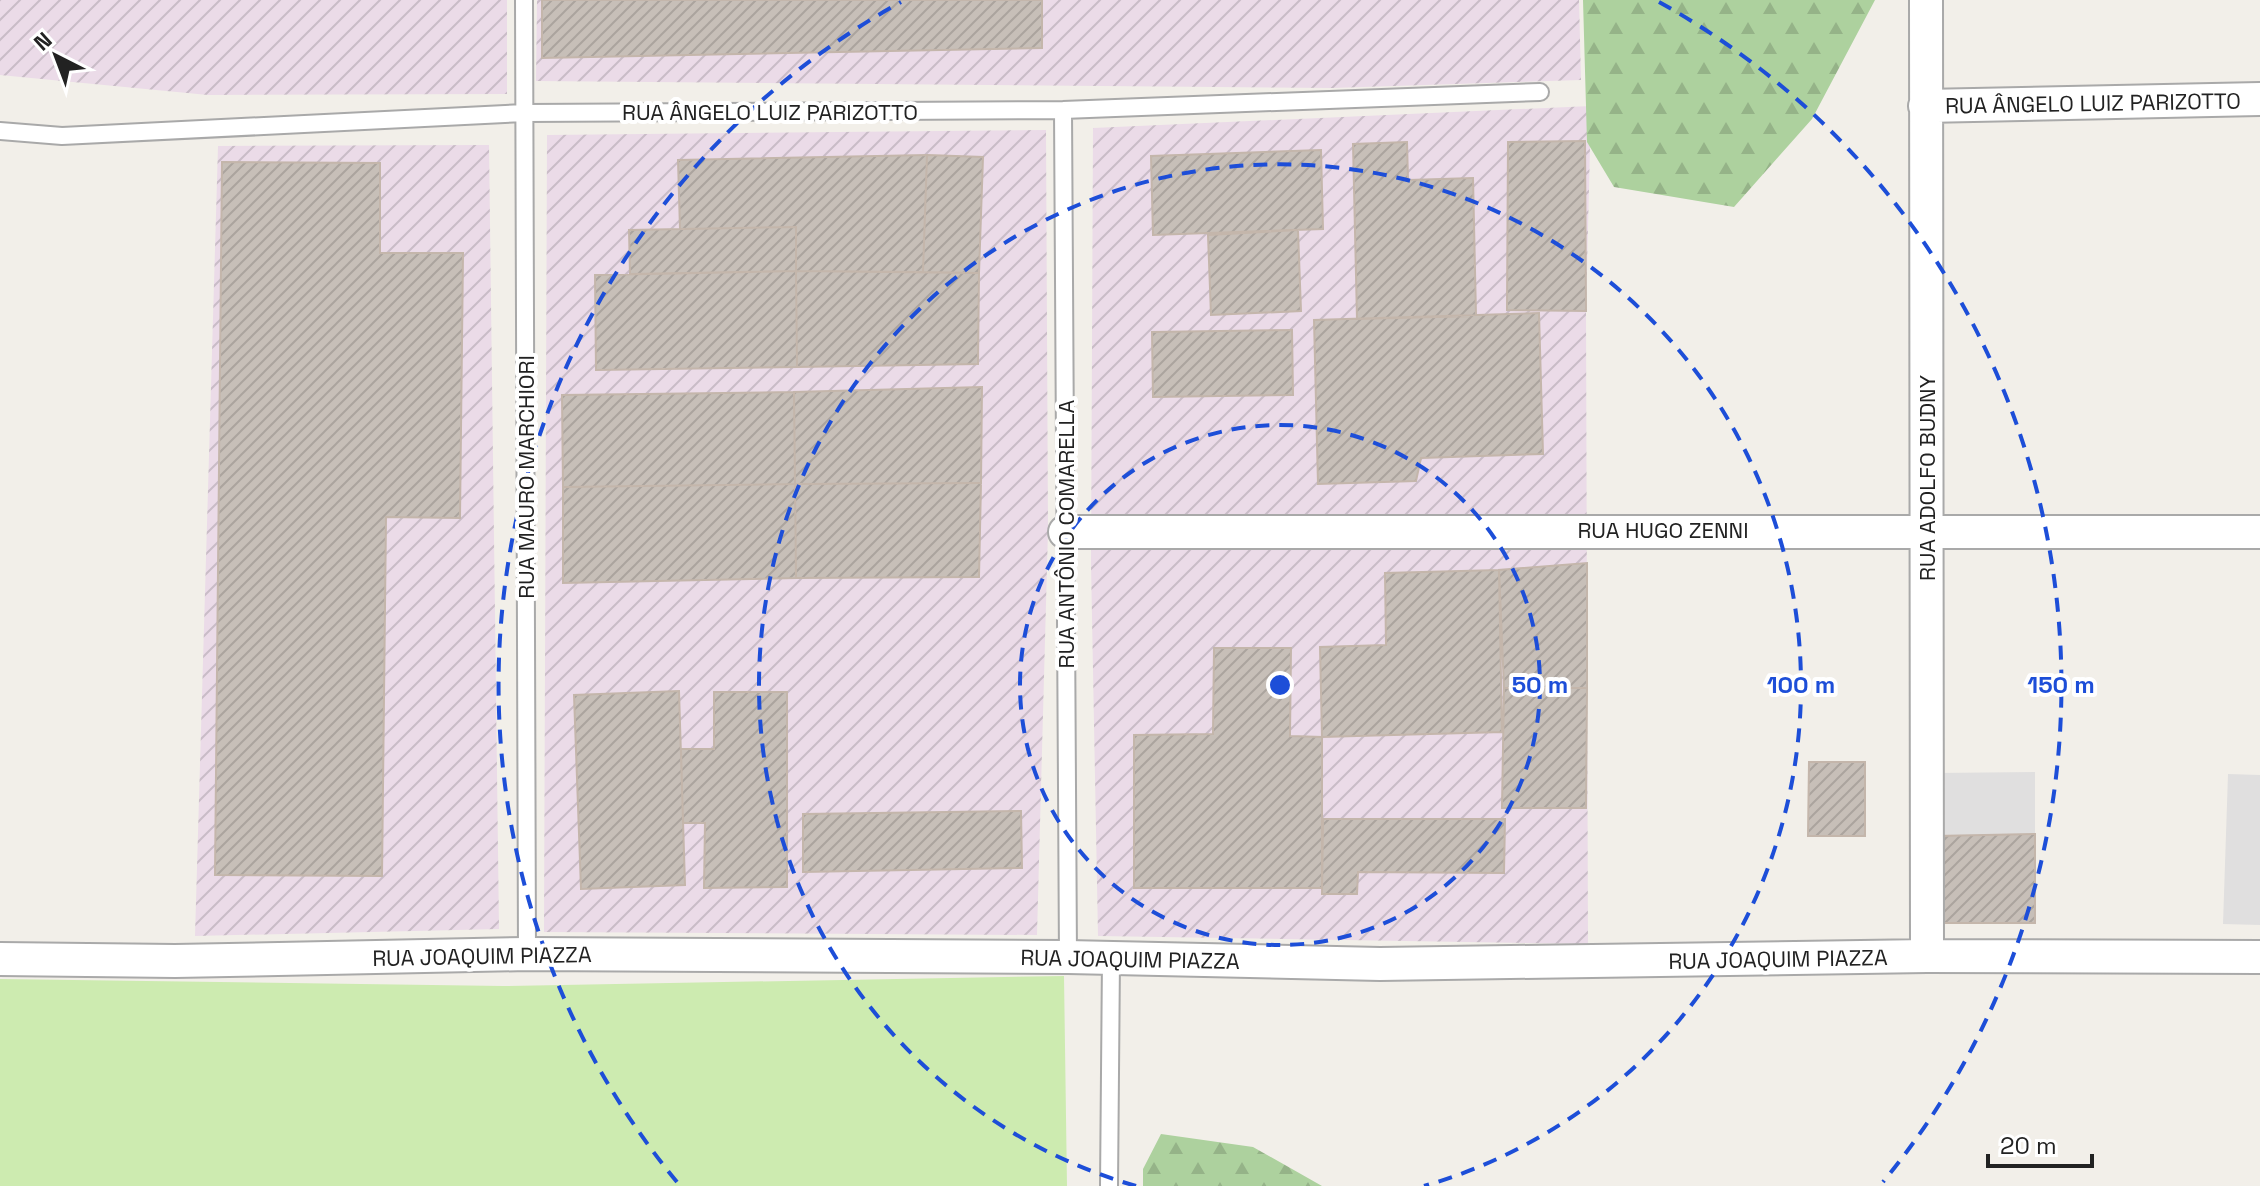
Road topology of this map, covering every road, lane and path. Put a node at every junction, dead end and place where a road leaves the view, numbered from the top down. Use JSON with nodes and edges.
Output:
{"nodes":[{"id":1,"x":524,"y":0,"type":"edge"},
{"id":2,"x":1926,"y":0,"type":"edge"},
{"id":3,"x":1540,"y":92,"type":"dead end"},
{"id":4,"x":2260,"y":99,"type":"edge"},
{"id":5,"x":1925,"y":106,"type":"junction"},
{"id":6,"x":1063,"y":110,"type":"junction"},
{"id":7,"x":525,"y":113,"type":"junction"},
{"id":8,"x":0,"y":131,"type":"edge"},
{"id":9,"x":1927,"y":530,"type":"junction"},
{"id":10,"x":1065,"y":532,"type":"junction"},
{"id":11,"x":2260,"y":532,"type":"edge"},
{"id":12,"x":527,"y":954,"type":"junction"},
{"id":13,"x":1927,"y":956,"type":"junction"},
{"id":14,"x":1068,"y":957,"type":"junction"},
{"id":15,"x":2260,"y":957,"type":"edge"},
{"id":16,"x":0,"y":959,"type":"edge"},
{"id":17,"x":1111,"y":959,"type":"junction"},
{"id":18,"x":1109,"y":1186,"type":"edge"}],
"edges":[{"from":1,"to":7,"type":"lane","name":"RUA MAURO MARCHIORI"},
{"from":2,"to":5,"type":"street","name":"RUA ADOLFO BUDNY"},
{"from":3,"to":6,"type":"lane","name":"RUA ÂNGELO LUIZ PARIZOTTO"},
{"from":4,"to":5,"type":"street","name":"RUA ÂNGELO LUIZ PARIZOTTO"},
{"from":5,"to":9,"type":"street","name":"RUA ADOLFO BUDNY"},
{"from":6,"to":7,"type":"lane","name":"RUA ÂNGELO LUIZ PARIZOTTO"},
{"from":6,"to":10,"type":"lane","name":"RUA ANTÔNIO COMARELLA"},
{"from":7,"to":8,"type":"lane","name":"RUA ÂNGELO LUIZ PARIZOTTO"},
{"from":7,"to":12,"type":"lane","name":"RUA MAURO MARCHIORI"},
{"from":9,"to":10,"type":"street","name":"RUA HUGO ZENNI"},
{"from":9,"to":11,"type":"street","name":"RUA HUGO ZENNI"},
{"from":9,"to":13,"type":"street","name":"RUA ADOLFO BUDNY"},
{"from":10,"to":14,"type":"lane","name":"RUA ANTÔNIO COMARELLA"},
{"from":12,"to":14,"type":"street","name":"RUA JOAQUIM PIAZZA"},
{"from":12,"to":16,"type":"street","name":"RUA JOAQUIM PIAZZA"},
{"from":13,"to":15,"type":"street","name":"RUA JOAQUIM PIAZZA"},
{"from":13,"to":17,"type":"street","name":"RUA JOAQUIM PIAZZA"},
{"from":14,"to":17,"type":"street","name":"RUA JOAQUIM PIAZZA"},
{"from":17,"to":18,"type":"lane"}]}
